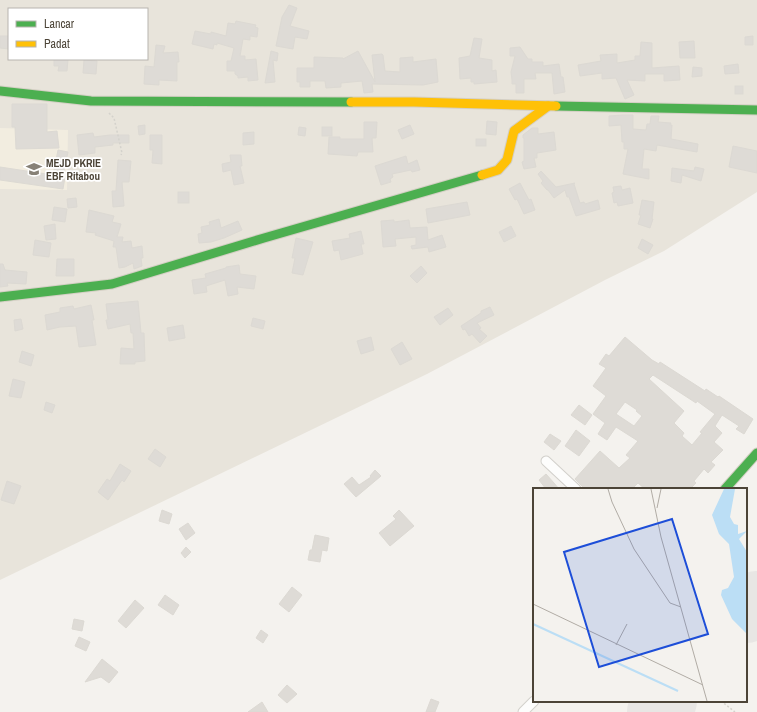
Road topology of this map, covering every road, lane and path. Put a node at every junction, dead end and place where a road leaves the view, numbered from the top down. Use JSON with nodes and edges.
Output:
{"nodes":[{"id":1,"x":0,"y":91,"type":"edge"},
{"id":2,"x":101,"y":101,"type":"junction"},
{"id":3,"x":548,"y":106,"type":"junction"},
{"id":4,"x":757,"y":110,"type":"edge"},
{"id":5,"x":121,"y":155,"type":"dead end"},
{"id":6,"x":0,"y":297,"type":"edge"},
{"id":7,"x":757,"y":453,"type":"edge"},
{"id":8,"x":546,"y":461,"type":"dead end"},
{"id":9,"x":575,"y":488,"type":"edge"},
{"id":10,"x":726,"y":488,"type":"edge"},
{"id":11,"x":533,"y":702,"type":"edge"},
{"id":12,"x":722,"y":702,"type":"edge"},
{"id":13,"x":523,"y":712,"type":"edge"},
{"id":14,"x":735,"y":712,"type":"edge"}],
"edges":[{"from":1,"to":2,"type":"street"},
{"from":2,"to":3,"type":"street"},
{"from":2,"to":5,"type":"path"},
{"from":3,"to":4,"type":"street"},
{"from":3,"to":6,"type":"street"},
{"from":7,"to":10,"type":"street"},
{"from":8,"to":9,"type":"street"},
{"from":11,"to":13,"type":"street"},
{"from":12,"to":14,"type":"path"}]}
